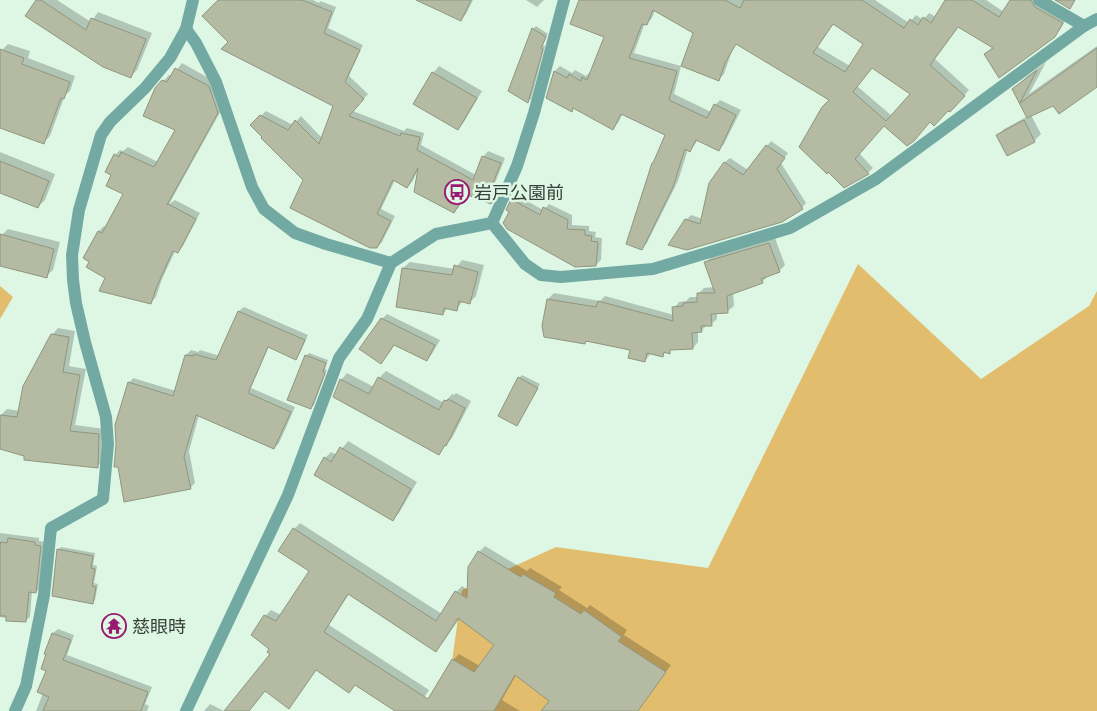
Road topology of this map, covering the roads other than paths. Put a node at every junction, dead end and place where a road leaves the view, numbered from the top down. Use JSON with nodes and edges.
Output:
{"nodes":[{"id":1,"x":194,"y":0,"type":"edge"},
{"id":2,"x":564,"y":0,"type":"edge"},
{"id":3,"x":1039,"y":0,"type":"edge"},
{"id":4,"x":1097,"y":19,"type":"edge"},
{"id":5,"x":1084,"y":26,"type":"junction"},
{"id":6,"x":186,"y":29,"type":"junction"},
{"id":7,"x":492,"y":223,"type":"junction"},
{"id":8,"x":391,"y":264,"type":"junction"},
{"id":9,"x":15,"y":711,"type":"edge"},
{"id":10,"x":186,"y":711,"type":"edge"}],
"edges":[{"from":1,"to":6,"type":"street"},
{"from":2,"to":7,"type":"street"},
{"from":3,"to":5,"type":"street"},
{"from":4,"to":5,"type":"street"},
{"from":5,"to":7,"type":"street"},
{"from":6,"to":8,"type":"street"},
{"from":6,"to":9,"type":"street"},
{"from":7,"to":8,"type":"street"},
{"from":8,"to":10,"type":"street"}]}
